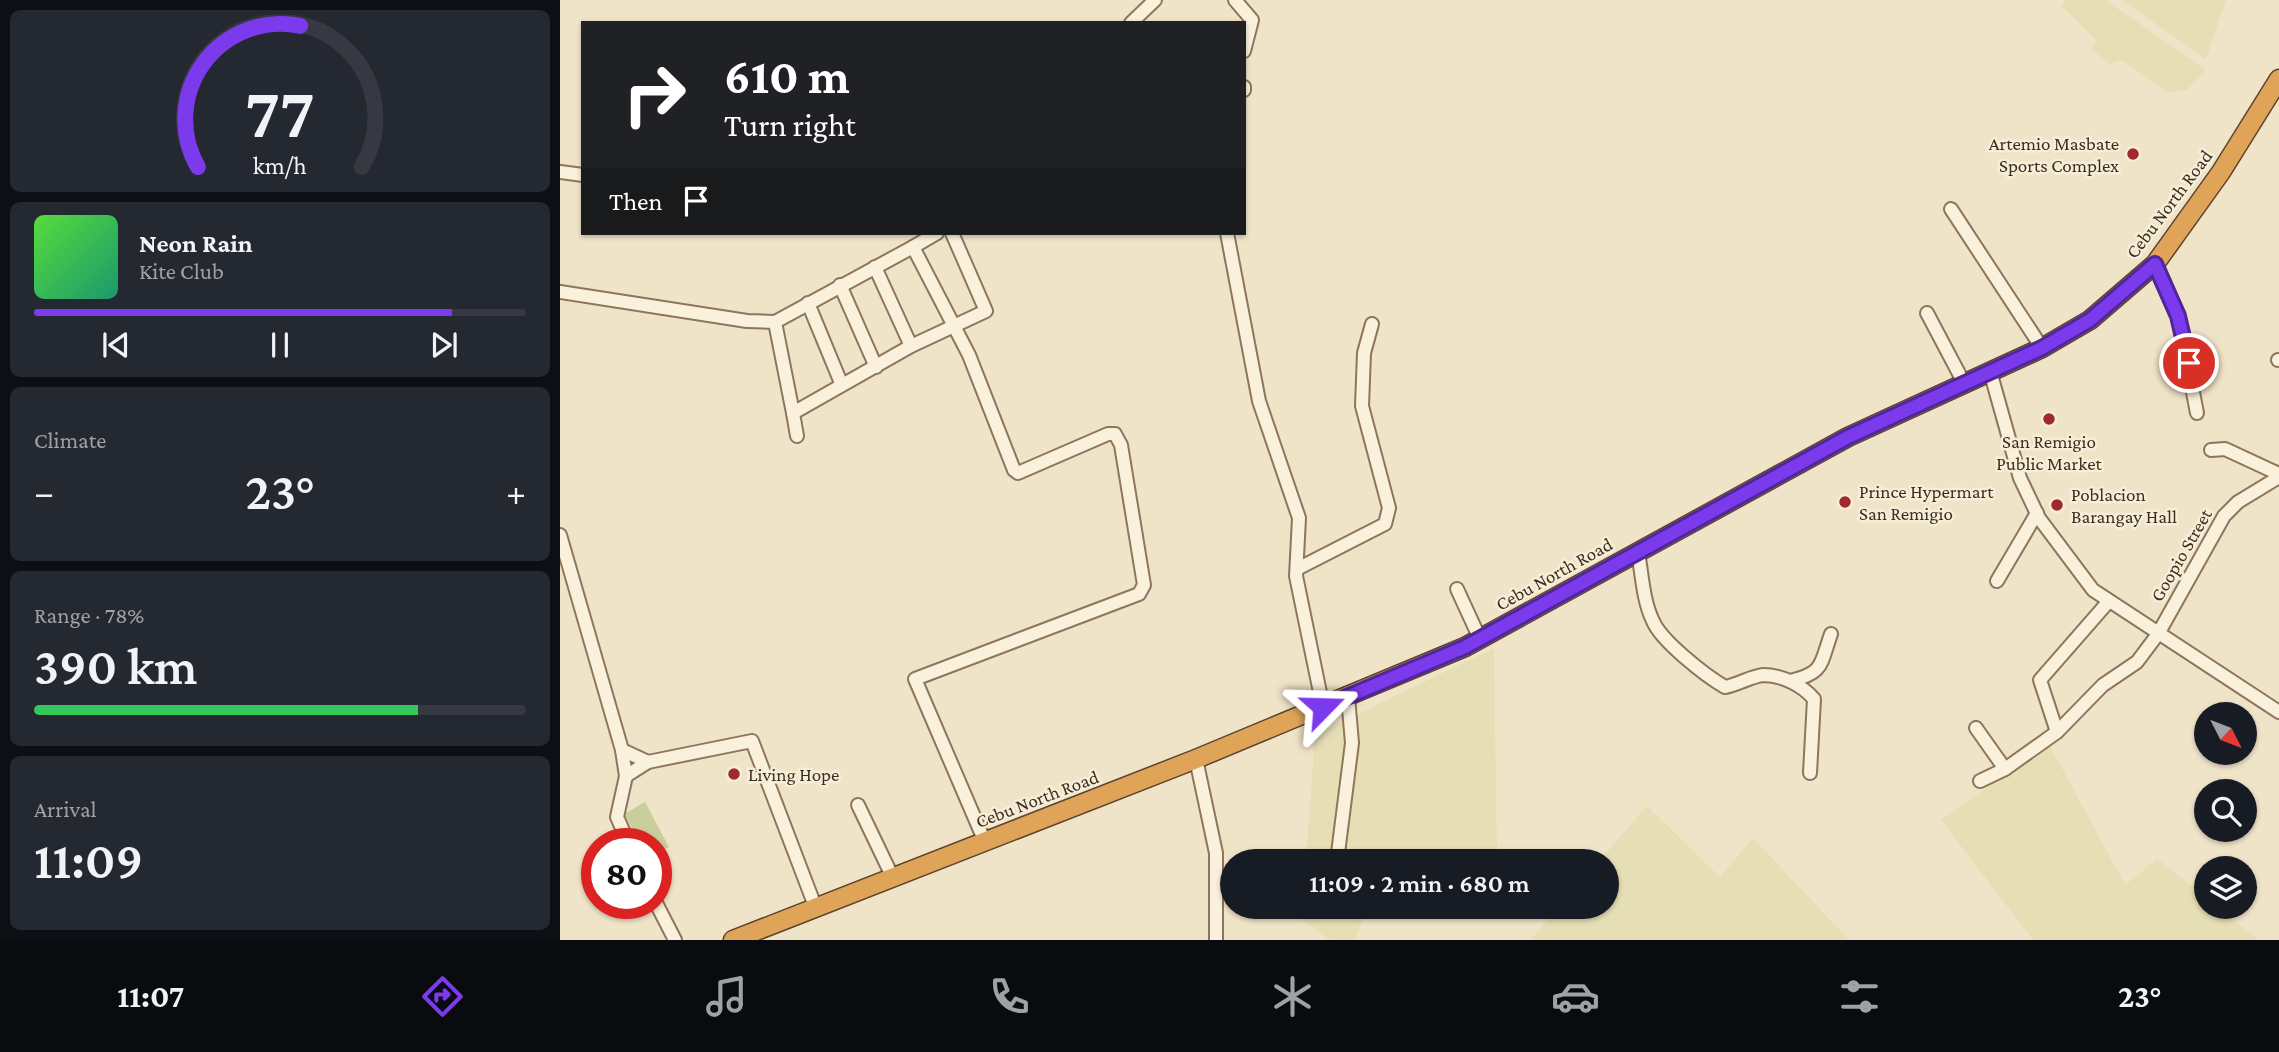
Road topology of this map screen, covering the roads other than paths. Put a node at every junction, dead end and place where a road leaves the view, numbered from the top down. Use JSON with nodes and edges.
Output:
{"nodes":[{"id":1,"x":1155,"y":0,"type":"edge"},
{"id":2,"x":1235,"y":0,"type":"edge"},
{"id":3,"x":1133,"y":21,"type":"edge"},
{"id":4,"x":1246,"y":47,"type":"edge"},
{"id":5,"x":2279,"y":79,"type":"edge"},
{"id":6,"x":560,"y":172,"type":"edge"},
{"id":7,"x":581,"y":175,"type":"edge"},
{"id":8,"x":1951,"y":209,"type":"dead end"},
{"id":9,"x":934,"y":235,"type":"edge"},
{"id":10,"x":953,"y":235,"type":"edge"},
{"id":11,"x":1227,"y":235,"type":"edge"},
{"id":12,"x":913,"y":247,"type":"junction"},
{"id":13,"x":2155,"y":264,"type":"junction"},
{"id":14,"x":875,"y":267,"type":"junction"},
{"id":15,"x":840,"y":285,"type":"junction"},
{"id":16,"x":560,"y":292,"type":"edge"},
{"id":17,"x":808,"y":303,"type":"junction"},
{"id":18,"x":1927,"y":313,"type":"dead end"},
{"id":19,"x":775,"y":322,"type":"junction"},
{"id":20,"x":1372,"y":324,"type":"dead end"},
{"id":21,"x":951,"y":325,"type":"junction"},
{"id":22,"x":911,"y":346,"type":"junction"},
{"id":23,"x":2042,"y":348,"type":"junction"},
{"id":24,"x":876,"y":367,"type":"junction"},
{"id":25,"x":1990,"y":372,"type":"junction"},
{"id":26,"x":841,"y":383,"type":"junction"},
{"id":27,"x":1964,"y":383,"type":"junction"},
{"id":28,"x":793,"y":413,"type":"junction"},
{"id":29,"x":2197,"y":413,"type":"dead end"},
{"id":30,"x":797,"y":436,"type":"dead end"},
{"id":31,"x":2211,"y":450,"type":"dead end"},
{"id":32,"x":2279,"y":476,"type":"edge"},
{"id":33,"x":2037,"y":513,"type":"junction"},
{"id":34,"x":560,"y":535,"type":"edge"},
{"id":35,"x":1638,"y":552,"type":"junction"},
{"id":36,"x":1297,"y":569,"type":"junction"},
{"id":37,"x":1997,"y":581,"type":"dead end"},
{"id":38,"x":1457,"y":589,"type":"dead end"},
{"id":39,"x":2109,"y":601,"type":"junction"},
{"id":40,"x":2158,"y":634,"type":"junction"},
{"id":41,"x":1831,"y":635,"type":"dead end"},
{"id":42,"x":1480,"y":639,"type":"junction"},
{"id":43,"x":1790,"y":681,"type":"junction"},
{"id":44,"x":1348,"y":697,"type":"junction"},
{"id":45,"x":1323,"y":707,"type":"junction"},
{"id":46,"x":2279,"y":712,"type":"edge"},
{"id":47,"x":1976,"y":728,"type":"dead end"},
{"id":48,"x":2057,"y":732,"type":"junction"},
{"id":49,"x":622,"y":750,"type":"junction"},
{"id":50,"x":1196,"y":759,"type":"junction"},
{"id":51,"x":648,"y":762,"type":"junction"},
{"id":52,"x":2005,"y":769,"type":"junction"},
{"id":53,"x":1810,"y":773,"type":"dead end"},
{"id":54,"x":626,"y":776,"type":"junction"},
{"id":55,"x":1980,"y":781,"type":"dead end"},
{"id":56,"x":858,"y":805,"type":"dead end"},
{"id":57,"x":622,"y":828,"type":"edge"},
{"id":58,"x":985,"y":842,"type":"junction"},
{"id":59,"x":1339,"y":849,"type":"edge"},
{"id":60,"x":893,"y":878,"type":"junction"},
{"id":61,"x":815,"y":906,"type":"junction"},
{"id":62,"x":664,"y":919,"type":"edge"},
{"id":63,"x":675,"y":940,"type":"edge"},
{"id":64,"x":733,"y":940,"type":"edge"},
{"id":65,"x":1216,"y":940,"type":"edge"}],
"edges":[{"from":1,"to":3,"type":"street"},
{"from":2,"to":4,"type":"street"},
{"from":5,"to":13,"type":"highway","name":"Cebu North Road"},
{"from":6,"to":7,"type":"street"},
{"from":8,"to":23,"type":"street"},
{"from":9,"to":12,"type":"street"},
{"from":10,"to":21,"type":"street"},
{"from":11,"to":36,"type":"street"},
{"from":12,"to":14,"type":"street"},
{"from":12,"to":21,"type":"street"},
{"from":13,"to":23,"type":"highway","name":"Cebu North Road"},
{"from":13,"to":29,"type":"street"},
{"from":14,"to":15,"type":"street"},
{"from":14,"to":22,"type":"street"},
{"from":15,"to":17,"type":"street"},
{"from":15,"to":24,"type":"street"},
{"from":16,"to":19,"type":"street"},
{"from":17,"to":19,"type":"street"},
{"from":17,"to":26,"type":"street"},
{"from":18,"to":27,"type":"street"},
{"from":19,"to":28,"type":"street"},
{"from":20,"to":36,"type":"street"},
{"from":21,"to":22,"type":"street"},
{"from":21,"to":58,"type":"street"},
{"from":22,"to":24,"type":"street"},
{"from":23,"to":25,"type":"highway","name":"Cebu North Road"},
{"from":24,"to":26,"type":"street"},
{"from":25,"to":27,"type":"highway","name":"Cebu North Road"},
{"from":25,"to":33,"type":"street"},
{"from":26,"to":28,"type":"street"},
{"from":27,"to":35,"type":"highway","name":"Cebu North Road"},
{"from":28,"to":30,"type":"street"},
{"from":31,"to":32,"type":"street"},
{"from":32,"to":40,"type":"street","name":"Goopio Street"},
{"from":33,"to":37,"type":"street"},
{"from":33,"to":39,"type":"street"},
{"from":34,"to":49,"type":"street"},
{"from":35,"to":42,"type":"highway","name":"Cebu North Road"},
{"from":35,"to":43,"type":"street"},
{"from":36,"to":45,"type":"street"},
{"from":38,"to":42,"type":"street"},
{"from":39,"to":40,"type":"street"},
{"from":39,"to":48,"type":"street"},
{"from":40,"to":46,"type":"street"},
{"from":40,"to":48,"type":"street","name":"Goopio Street"},
{"from":41,"to":43,"type":"street"},
{"from":42,"to":44,"type":"highway","name":"Cebu North Road"},
{"from":43,"to":53,"type":"street"},
{"from":44,"to":45,"type":"highway","name":"Cebu North Road"},
{"from":44,"to":59,"type":"street"},
{"from":45,"to":50,"type":"highway","name":"Cebu North Road"},
{"from":47,"to":52,"type":"street"},
{"from":48,"to":52,"type":"street","name":"Goopio Street"},
{"from":49,"to":51,"type":"street"},
{"from":49,"to":54,"type":"street"},
{"from":50,"to":58,"type":"highway","name":"Cebu North Road"},
{"from":50,"to":65,"type":"street"},
{"from":51,"to":54,"type":"street"},
{"from":51,"to":61,"type":"street"},
{"from":52,"to":55,"type":"street","name":"Goopio Street"},
{"from":54,"to":57,"type":"street"},
{"from":56,"to":60,"type":"street"},
{"from":58,"to":60,"type":"highway","name":"Cebu North Road"},
{"from":60,"to":61,"type":"highway","name":"Cebu North Road"},
{"from":61,"to":64,"type":"highway","name":"Cebu North Road"},
{"from":62,"to":63,"type":"street"}]}
